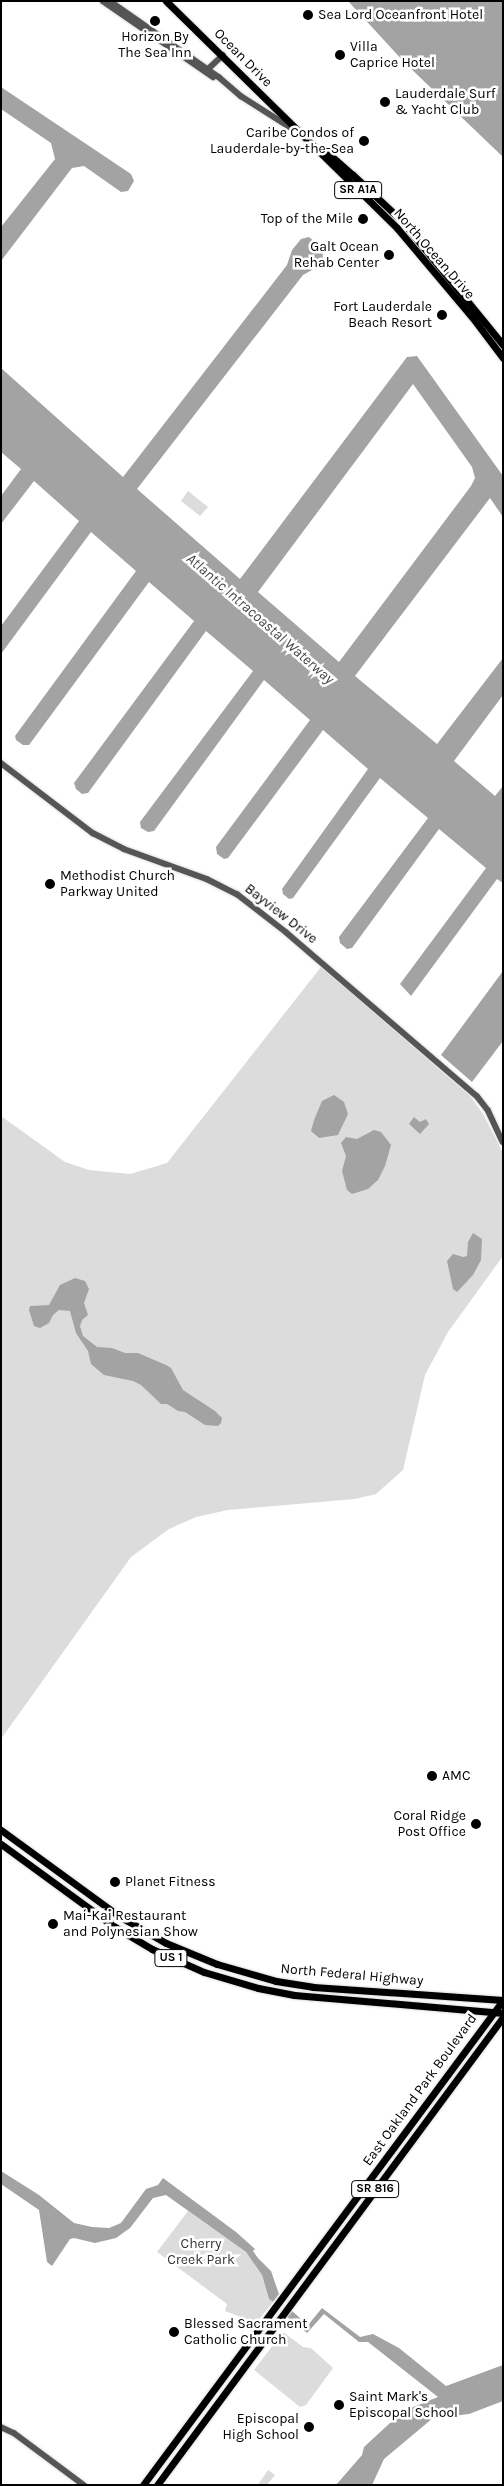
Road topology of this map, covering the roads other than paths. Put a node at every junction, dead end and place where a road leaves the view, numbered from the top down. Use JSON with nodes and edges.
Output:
{"nodes":[{"id":1,"x":103,"y":1,"type":"edge"},
{"id":2,"x":110,"y":1,"type":"edge"},
{"id":3,"x":166,"y":1,"type":"edge"},
{"id":4,"x":223,"y":55,"type":"junction"},
{"id":5,"x":216,"y":61,"type":"junction"},
{"id":6,"x":198,"y":62,"type":"junction"},
{"id":7,"x":207,"y":70,"type":"junction"},
{"id":8,"x":301,"y":134,"type":"junction"},
{"id":9,"x":320,"y":151,"type":"junction"},
{"id":10,"x":503,"y":345,"type":"edge"},
{"id":11,"x":503,"y":358,"type":"edge"},
{"id":12,"x":1,"y":763,"type":"edge"},
{"id":13,"x":503,"y":1142,"type":"edge"},
{"id":14,"x":1,"y":1830,"type":"edge"},
{"id":15,"x":1,"y":1844,"type":"edge"},
{"id":16,"x":37,"y":1857,"type":"junction"},
{"id":17,"x":21,"y":1858,"type":"junction"},
{"id":18,"x":52,"y":1868,"type":"junction"},
{"id":19,"x":35,"y":1869,"type":"junction"},
{"id":20,"x":134,"y":1926,"type":"junction"},
{"id":21,"x":115,"y":1927,"type":"junction"},
{"id":22,"x":392,"y":1992,"type":"junction"},
{"id":23,"x":421,"y":1994,"type":"junction"},
{"id":24,"x":503,"y":2000,"type":"edge"},
{"id":25,"x":375,"y":2003,"type":"junction"},
{"id":26,"x":390,"y":2004,"type":"junction"},
{"id":27,"x":493,"y":2013,"type":"junction"},
{"id":28,"x":503,"y":2015,"type":"edge"},
{"id":29,"x":444,"y":2078,"type":"junction"},
{"id":30,"x":447,"y":2091,"type":"junction"},
{"id":31,"x":312,"y":2257,"type":"junction"},
{"id":32,"x":316,"y":2269,"type":"junction"},
{"id":33,"x":287,"y":2291,"type":"junction"},
{"id":34,"x":292,"y":2301,"type":"junction"},
{"id":35,"x":215,"y":2387,"type":"junction"},
{"id":36,"x":209,"y":2396,"type":"junction"},
{"id":37,"x":218,"y":2402,"type":"junction"},
{"id":38,"x":211,"y":2411,"type":"junction"},
{"id":39,"x":1,"y":2426,"type":"edge"},
{"id":40,"x":84,"y":2485,"type":"edge"},
{"id":41,"x":143,"y":2485,"type":"edge"},
{"id":42,"x":157,"y":2485,"type":"edge"}],
"edges":[{"from":1,"to":7,"type":"street"},
{"from":2,"to":6,"type":"street"},
{"from":3,"to":4,"type":"main road","name":"Ocean Drive","number":"SR A1A"},
{"from":4,"to":5,"type":"street"},
{"from":4,"to":8,"type":"main road","name":"Ocean Drive","number":"SR A1A"},
{"from":5,"to":6,"type":"street"},
{"from":5,"to":7,"type":"street"},
{"from":6,"to":7,"type":"street"},
{"from":7,"to":8,"type":"street"},
{"from":8,"to":9,"type":"main road","name":"North Ocean Drive","number":"SR A1A"},
{"from":9,"to":10,"type":"main road","name":"North Ocean Drive","number":"SR A1A"},
{"from":9,"to":11,"type":"main road","name":"North Ocean Drive","number":"SR A1A"},
{"from":12,"to":13,"type":"street","name":"Bayview Drive"},
{"from":14,"to":16,"type":"main road","name":"North Federal Highway","number":"US 1"},
{"from":15,"to":17,"type":"main road","name":"North Federal Highway","number":"US 1"},
{"from":16,"to":17,"type":"main road"},
{"from":16,"to":18,"type":"main road","name":"North Federal Highway","number":"US 1"},
{"from":17,"to":19,"type":"main road","name":"North Federal Highway","number":"US 1"},
{"from":18,"to":19,"type":"main road"},
{"from":18,"to":20,"type":"main road","name":"North Federal Highway","number":"US 1"},
{"from":19,"to":21,"type":"main road","name":"North Federal Highway","number":"US 1"},
{"from":20,"to":21,"type":"main road"},
{"from":20,"to":22,"type":"main road","name":"North Federal Highway","number":"US 1"},
{"from":21,"to":25,"type":"main road","name":"North Federal Highway","number":"US 1"},
{"from":22,"to":23,"type":"main road","name":"North Federal Highway","number":"US 1"},
{"from":22,"to":25,"type":"main road"},
{"from":23,"to":24,"type":"main road","name":"North Federal Highway","number":"US 1"},
{"from":23,"to":26,"type":"main road"},
{"from":24,"to":27,"type":"main road","name":"East Oakland Park Boulevard","number":"SR 816"},
{"from":25,"to":26,"type":"main road","name":"North Federal Highway","number":"US 1"},
{"from":26,"to":27,"type":"main road","name":"North Federal Highway","number":"US 1"},
{"from":27,"to":28,"type":"main road","name":"North Federal Highway","number":"US 1"},
{"from":27,"to":29,"type":"main road","name":"East Oakland Park Boulevard","number":"SR 816"},
{"from":28,"to":30,"type":"main road","name":"East Oakland Park Boulevard","number":"SR 816"},
{"from":29,"to":30,"type":"main road"},
{"from":29,"to":31,"type":"main road","name":"East Oakland Park Boulevard","number":"SR 816"},
{"from":30,"to":32,"type":"main road","name":"East Oakland Park Boulevard","number":"SR 816"},
{"from":31,"to":32,"type":"main road"},
{"from":31,"to":33,"type":"main road","name":"East Oakland Park Boulevard","number":"SR 816"},
{"from":32,"to":34,"type":"main road","name":"East Oakland Park Boulevard","number":"SR 816"},
{"from":33,"to":34,"type":"main road"},
{"from":33,"to":35,"type":"main road","name":"East Oakland Park Boulevard","number":"SR 816"},
{"from":34,"to":37,"type":"main road","name":"East Oakland Park Boulevard","number":"SR 816"},
{"from":35,"to":36,"type":"main road","name":"East Oakland Park Boulevard","number":"SR 816"},
{"from":35,"to":37,"type":"main road"},
{"from":36,"to":38,"type":"main road"},
{"from":36,"to":41,"type":"main road","name":"East Oakland Park Boulevard","number":"SR 816"},
{"from":37,"to":38,"type":"main road","name":"East Oakland Park Boulevard","number":"SR 816"},
{"from":38,"to":42,"type":"main road","name":"East Oakland Park Boulevard","number":"SR 816"},
{"from":39,"to":40,"type":"street"}]}
